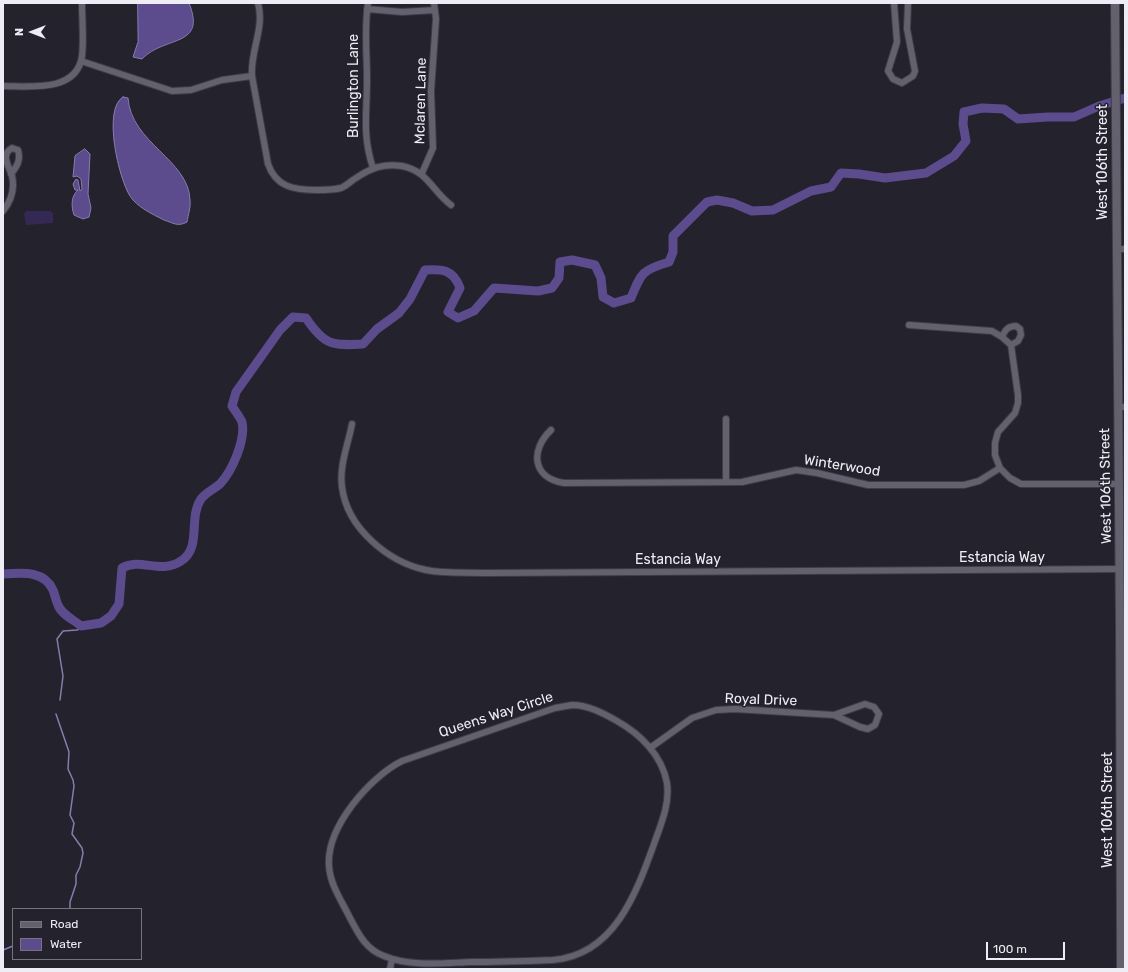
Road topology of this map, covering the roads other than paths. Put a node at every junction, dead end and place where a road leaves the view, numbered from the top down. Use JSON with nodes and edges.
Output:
{"nodes":[{"id":1,"x":82,"y":3,"type":"edge"},
{"id":2,"x":258,"y":3,"type":"edge"},
{"id":3,"x":434,"y":3,"type":"edge"},
{"id":4,"x":894,"y":3,"type":"edge"},
{"id":5,"x":908,"y":3,"type":"edge"},
{"id":6,"x":1115,"y":3,"type":"edge"},
{"id":7,"x":368,"y":6,"type":"edge"},
{"id":8,"x":435,"y":10,"type":"junction"},
{"id":9,"x":81,"y":60,"type":"junction"},
{"id":10,"x":252,"y":76,"type":"junction"},
{"id":11,"x":3,"y":86,"type":"edge"},
{"id":12,"x":373,"y":168,"type":"junction"},
{"id":13,"x":422,"y":173,"type":"junction"},
{"id":14,"x":11,"y":174,"type":"dead end"},
{"id":15,"x":451,"y":205,"type":"dead end"},
{"id":16,"x":3,"y":211,"type":"edge"},
{"id":17,"x":1121,"y":249,"type":"edge"},
{"id":18,"x":908,"y":325,"type":"dead end"},
{"id":19,"x":1002,"y":337,"type":"junction"},
{"id":20,"x":1011,"y":345,"type":"junction"},
{"id":21,"x":1122,"y":407,"type":"edge"},
{"id":22,"x":726,"y":419,"type":"dead end"},
{"id":23,"x":352,"y":424,"type":"dead end"},
{"id":24,"x":551,"y":430,"type":"dead end"},
{"id":25,"x":1000,"y":468,"type":"junction"},
{"id":26,"x":726,"y":482,"type":"junction"},
{"id":27,"x":1119,"y":484,"type":"junction"},
{"id":28,"x":1120,"y":569,"type":"junction"},
{"id":29,"x":1123,"y":622,"type":"edge"},
{"id":30,"x":1123,"y":632,"type":"edge"},
{"id":31,"x":834,"y":715,"type":"junction"},
{"id":32,"x":650,"y":748,"type":"junction"},
{"id":33,"x":392,"y":959,"type":"junction"},
{"id":34,"x":390,"y":969,"type":"edge"},
{"id":35,"x":1121,"y":969,"type":"edge"}],
"edges":[{"from":1,"to":9,"type":"street"},
{"from":2,"to":10,"type":"street"},
{"from":3,"to":8,"type":"street","name":"Mclaren Lane"},
{"from":4,"to":5,"type":"street"},
{"from":6,"to":17,"type":"street","name":"West 106th Street"},
{"from":7,"to":8,"type":"street"},
{"from":7,"to":12,"type":"street","name":"Burlington Lane"},
{"from":8,"to":13,"type":"street","name":"Mclaren Lane"},
{"from":9,"to":10,"type":"street"},
{"from":9,"to":11,"type":"street"},
{"from":10,"to":12,"type":"street"},
{"from":12,"to":13,"type":"street"},
{"from":13,"to":15,"type":"street"},
{"from":14,"to":16,"type":"street"},
{"from":17,"to":21,"type":"street","name":"West 106th Street"},
{"from":18,"to":19,"type":"street"},
{"from":19,"to":20,"type":"street"},
{"from":19,"to":20,"type":"street"},
{"from":20,"to":25,"type":"street"},
{"from":21,"to":27,"type":"street","name":"West 106th Street"},
{"from":22,"to":26,"type":"street"},
{"from":23,"to":28,"type":"street","name":"Estancia Way"},
{"from":24,"to":26,"type":"street","name":"Winterwood"},
{"from":25,"to":26,"type":"street","name":"Winterwood"},
{"from":25,"to":27,"type":"street"},
{"from":27,"to":28,"type":"street","name":"West 106th Street"},
{"from":28,"to":29,"type":"street","name":"West 106th Street"},
{"from":29,"to":30,"type":"street","name":"West 106th Street"},
{"from":30,"to":35,"type":"street","name":"West 106th Street"},
{"from":31,"to":31,"type":"street","name":"Royal Drive"},
{"from":31,"to":32,"type":"street","name":"Royal Drive"},
{"from":32,"to":33,"type":"street","name":"Queens Way Circle"},
{"from":32,"to":33,"type":"street","name":"Queens Way Circle"},
{"from":33,"to":34,"type":"street"}]}
